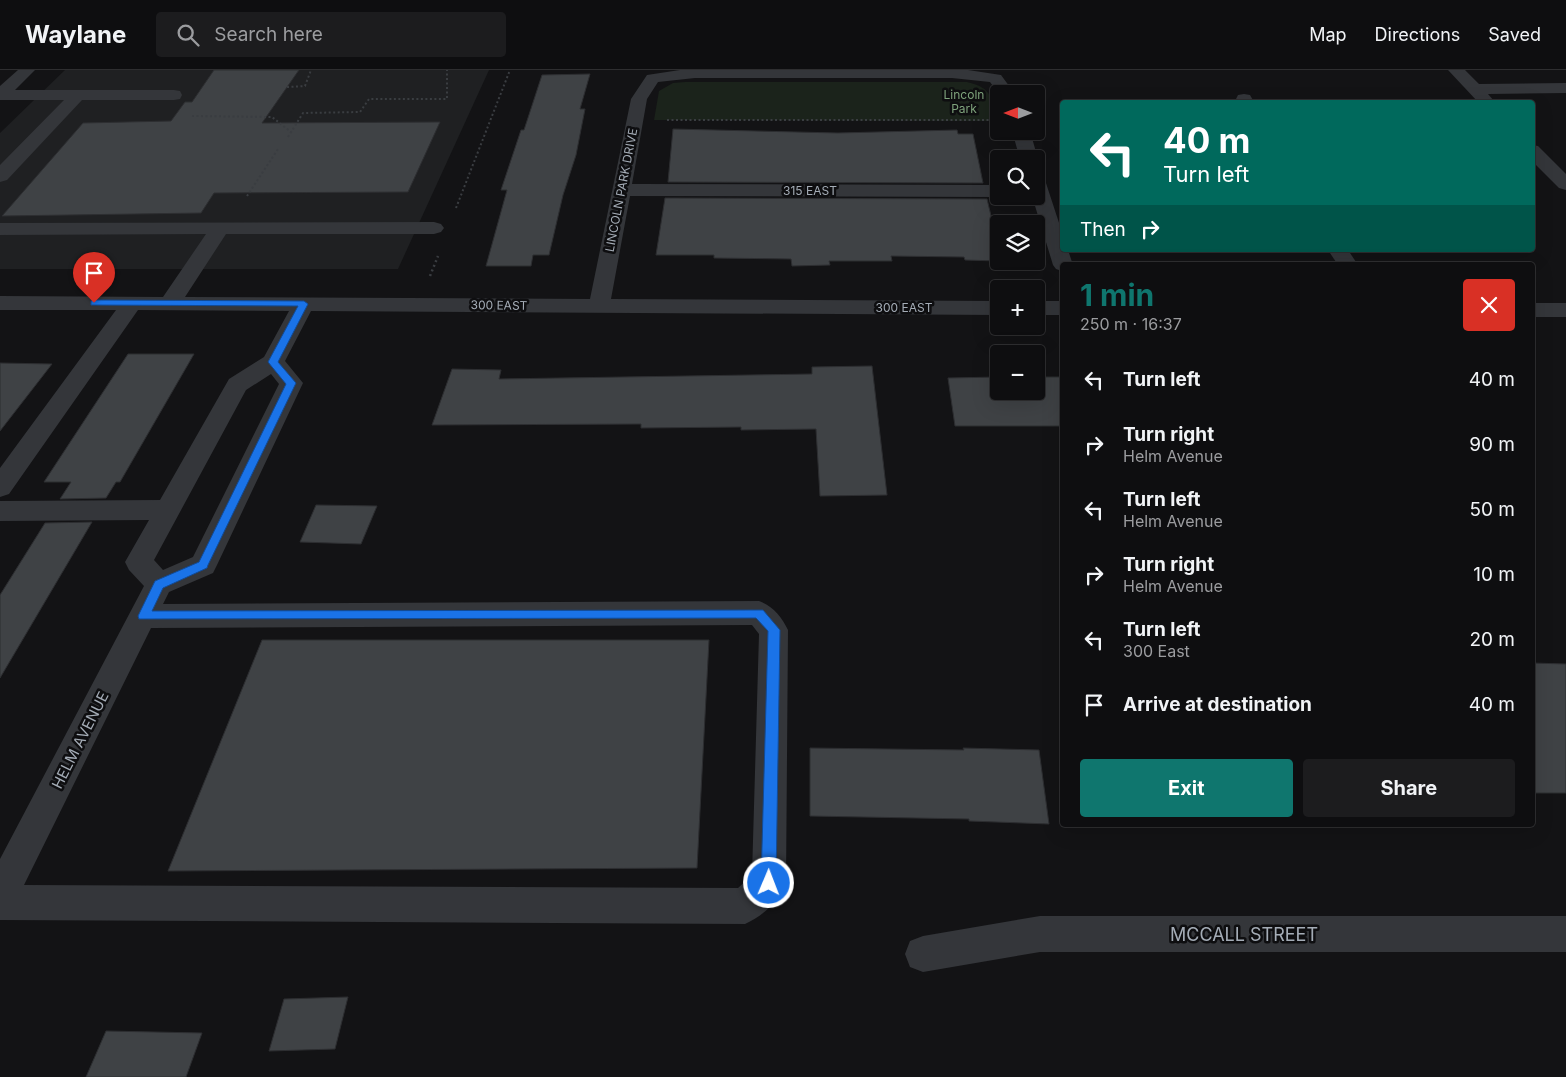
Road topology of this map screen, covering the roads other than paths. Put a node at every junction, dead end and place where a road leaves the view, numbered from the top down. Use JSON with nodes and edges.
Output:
{"nodes":[{"id":1,"x":27,"y":70,"type":"edge"},
{"id":2,"x":1456,"y":70,"type":"edge"},
{"id":3,"x":1000,"y":85,"type":"edge"},
{"id":4,"x":1566,"y":88,"type":"edge"},
{"id":5,"x":1474,"y":89,"type":"junction"},
{"id":6,"x":0,"y":95,"type":"edge"},
{"id":7,"x":78,"y":95,"type":"junction"},
{"id":8,"x":174,"y":95,"type":"dead end"},
{"id":9,"x":1485,"y":100,"type":"edge"},
{"id":10,"x":1535,"y":153,"type":"edge"},
{"id":11,"x":0,"y":176,"type":"edge"},
{"id":12,"x":1566,"y":184,"type":"edge"},
{"id":13,"x":621,"y":190,"type":"junction"},
{"id":14,"x":990,"y":191,"type":"edge"},
{"id":15,"x":1043,"y":205,"type":"edge"},
{"id":16,"x":434,"y":228,"type":"dead end"},
{"id":17,"x":0,"y":229,"type":"edge"},
{"id":18,"x":220,"y":229,"type":"junction"},
{"id":19,"x":1062,"y":262,"type":"edge"},
{"id":20,"x":0,"y":303,"type":"edge"},
{"id":21,"x":132,"y":303,"type":"junction"},
{"id":22,"x":170,"y":303,"type":"junction"},
{"id":23,"x":304,"y":304,"type":"junction"},
{"id":24,"x":598,"y":306,"type":"junction"},
{"id":25,"x":990,"y":308,"type":"edge"},
{"id":26,"x":1045,"y":308,"type":"edge"},
{"id":27,"x":1060,"y":308,"type":"edge"},
{"id":28,"x":1535,"y":310,"type":"edge"},
{"id":29,"x":1566,"y":310,"type":"edge"},
{"id":30,"x":273,"y":362,"type":"junction"},
{"id":31,"x":0,"y":487,"type":"edge"},
{"id":32,"x":168,"y":510,"type":"junction"},
{"id":33,"x":0,"y":511,"type":"edge"},
{"id":34,"x":159,"y":584,"type":"junction"},
{"id":35,"x":144,"y":616,"type":"junction"},
{"id":36,"x":0,"y":895,"type":"edge"},
{"id":37,"x":0,"y":902,"type":"edge"},
{"id":38,"x":1566,"y":934,"type":"edge"},
{"id":39,"x":923,"y":954,"type":"dead end"}],
"edges":[{"from":1,"to":6,"type":"street"},
{"from":2,"to":5,"type":"street"},
{"from":3,"to":13,"type":"street","name":"LINCOLN PARK DRIVE"},
{"from":4,"to":5,"type":"street"},
{"from":5,"to":9,"type":"street"},
{"from":6,"to":7,"type":"street"},
{"from":7,"to":8,"type":"street"},
{"from":7,"to":11,"type":"street"},
{"from":10,"to":12,"type":"street"},
{"from":13,"to":14,"type":"street","name":"315 EAST"},
{"from":13,"to":24,"type":"street","name":"LINCOLN PARK DRIVE"},
{"from":15,"to":19,"type":"street"},
{"from":16,"to":18,"type":"street"},
{"from":17,"to":18,"type":"street"},
{"from":18,"to":22,"type":"street"},
{"from":20,"to":21,"type":"street","name":"300 EAST"},
{"from":21,"to":22,"type":"street","name":"300 EAST"},
{"from":21,"to":31,"type":"street"},
{"from":22,"to":23,"type":"street","name":"300 EAST"},
{"from":23,"to":24,"type":"street","name":"300 EAST"},
{"from":23,"to":30,"type":"street"},
{"from":24,"to":25,"type":"street","name":"300 EAST"},
{"from":26,"to":27,"type":"street"},
{"from":28,"to":29,"type":"street"},
{"from":30,"to":32,"type":"street"},
{"from":30,"to":34,"type":"street"},
{"from":32,"to":33,"type":"street"},
{"from":32,"to":34,"type":"street"},
{"from":34,"to":35,"type":"street","name":"HELM AVENUE"},
{"from":35,"to":36,"type":"street","name":"HELM AVENUE"},
{"from":35,"to":37,"type":"street"},
{"from":38,"to":39,"type":"street","name":"MCCALL STREET"}]}
